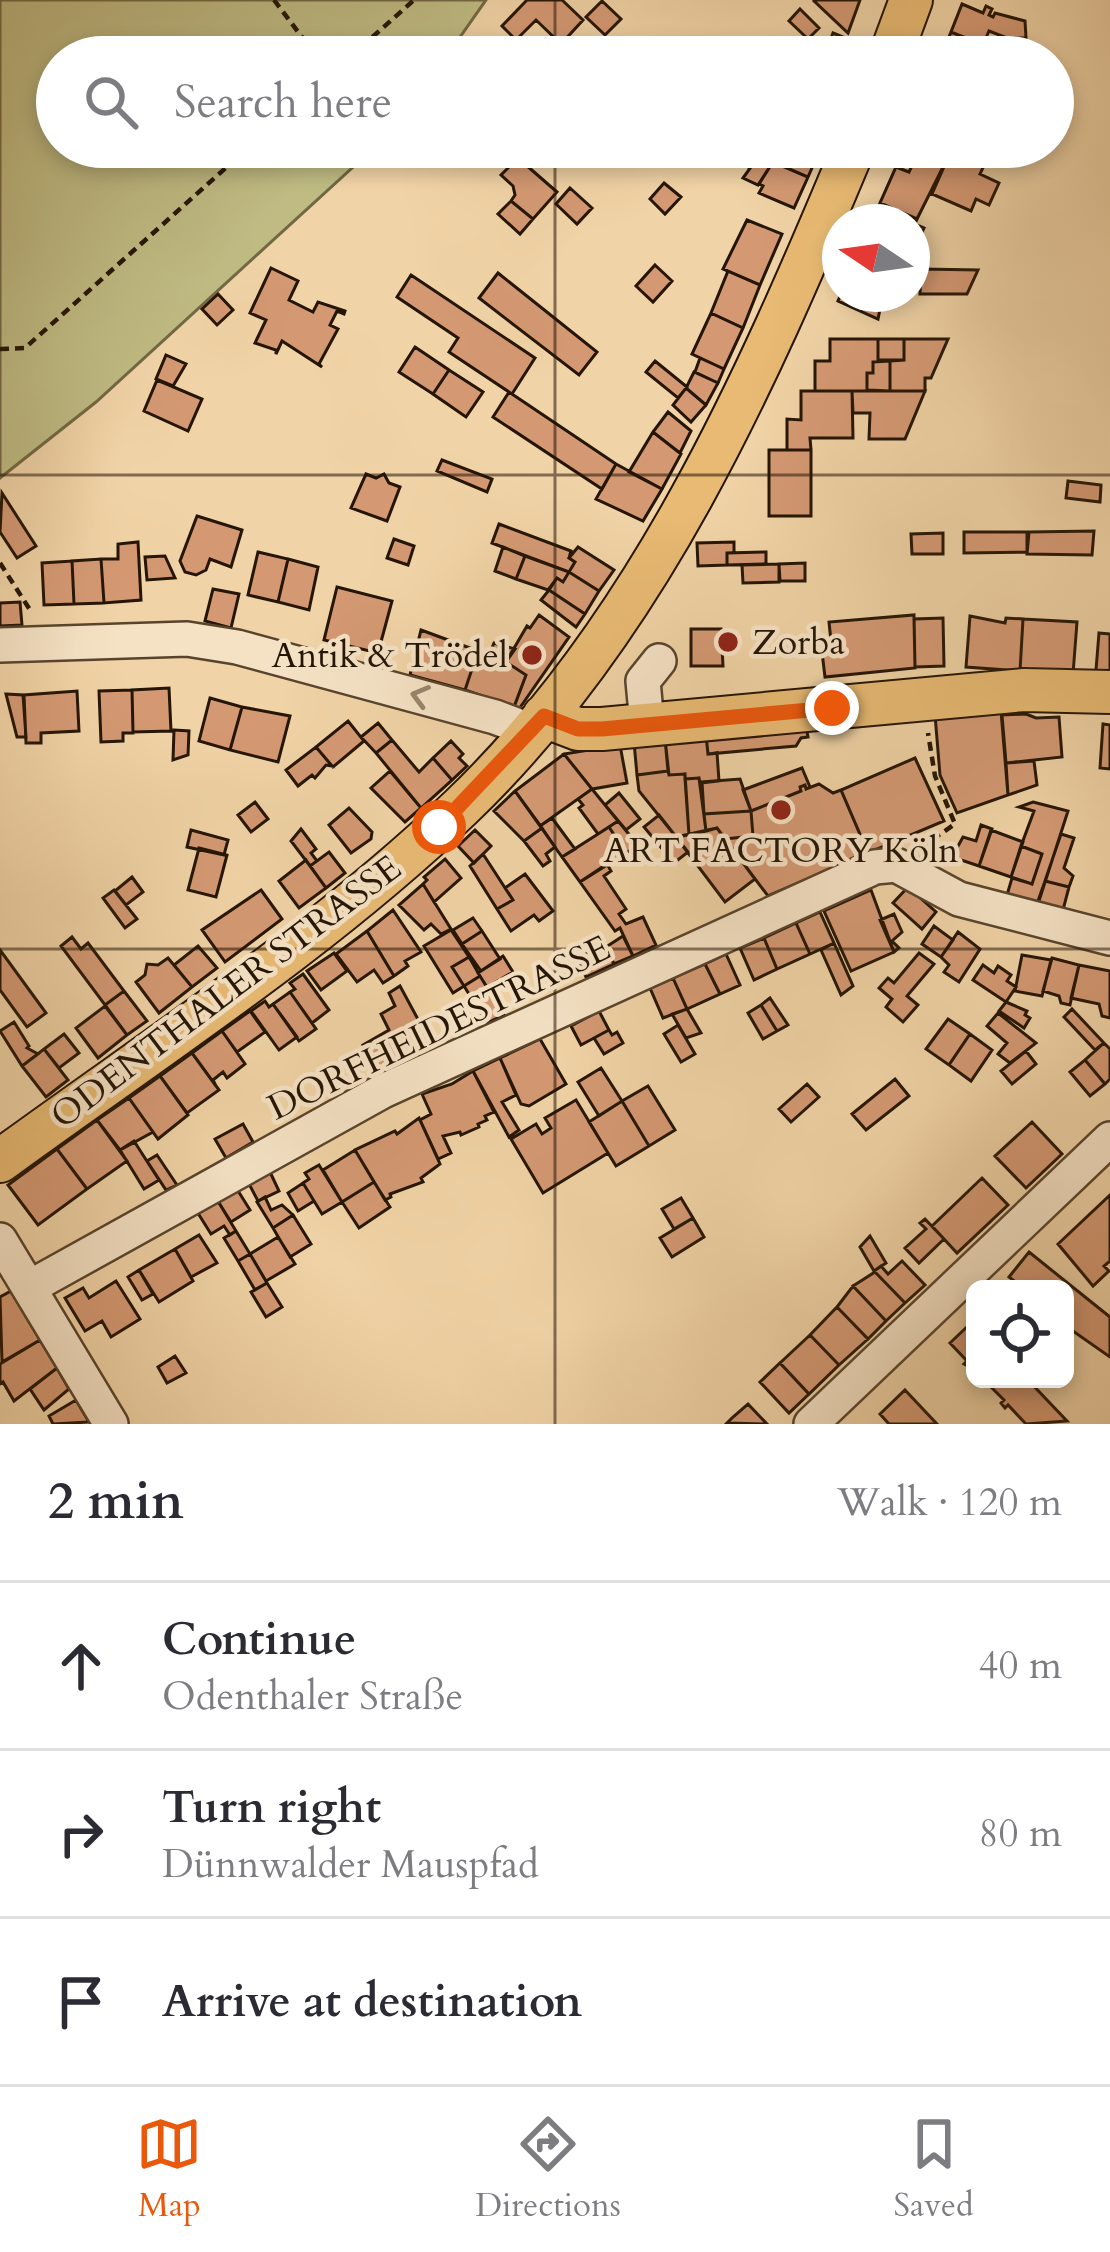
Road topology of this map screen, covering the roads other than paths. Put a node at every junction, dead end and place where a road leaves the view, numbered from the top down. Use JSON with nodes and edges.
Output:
{"nodes":[{"id":1,"x":910,"y":0,"type":"edge"},
{"id":2,"x":897,"y":36,"type":"edge"},
{"id":3,"x":845,"y":168,"type":"edge"},
{"id":4,"x":0,"y":645,"type":"edge"},
{"id":5,"x":659,"y":661,"type":"dead end"},
{"id":6,"x":1110,"y":692,"type":"edge"},
{"id":7,"x":647,"y":724,"type":"junction"},
{"id":8,"x":536,"y":726,"type":"junction"},
{"id":9,"x":1110,"y":938,"type":"edge"},
{"id":10,"x":1110,"y":1139,"type":"edge"},
{"id":11,"x":0,"y":1161,"type":"edge"},
{"id":12,"x":0,"y":1240,"type":"edge"},
{"id":13,"x":30,"y":1287,"type":"junction"},
{"id":14,"x":112,"y":1424,"type":"edge"},
{"id":15,"x":812,"y":1424,"type":"edge"}],
"edges":[{"from":1,"to":2,"type":"main road"},
{"from":3,"to":8,"type":"main road","name":"ODENTHALER STRASSE"},
{"from":8,"to":4,"type":"street","one_way":true},
{"from":5,"to":7,"type":"street"},
{"from":6,"to":7,"type":"main road"},
{"from":7,"to":8,"type":"main road"},
{"from":8,"to":11,"type":"main road","name":"ODENTHALER STRASSE"},
{"from":9,"to":13,"type":"street","name":"DORFHEIDESTRASSE"},
{"from":10,"to":15,"type":"street"},
{"from":12,"to":13,"type":"street"},
{"from":13,"to":14,"type":"street"}]}
